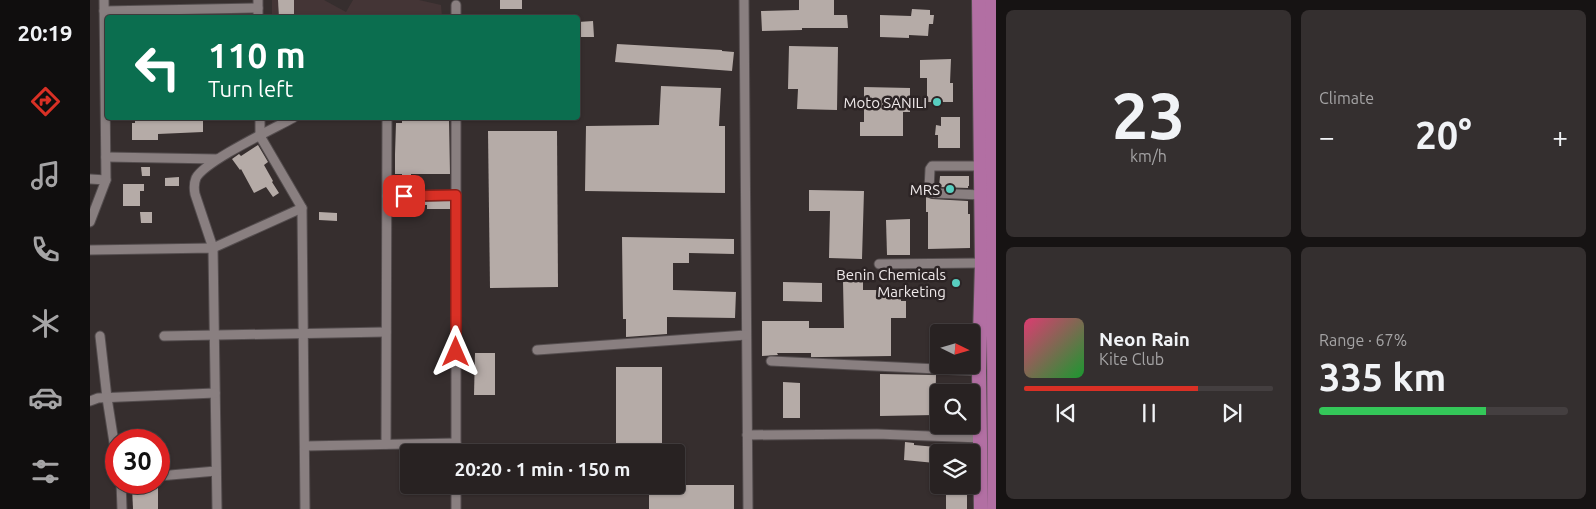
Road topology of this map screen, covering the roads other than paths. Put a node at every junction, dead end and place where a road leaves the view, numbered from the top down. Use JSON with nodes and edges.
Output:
{"nodes":[{"id":1,"x":104,"y":0,"type":"edge"},
{"id":2,"x":744,"y":0,"type":"edge"},
{"id":3,"x":979,"y":0,"type":"edge"},
{"id":4,"x":992,"y":0,"type":"edge"},
{"id":5,"x":258,"y":4,"type":"edge"},
{"id":6,"x":456,"y":5,"type":"dead end"},
{"id":7,"x":104,"y":11,"type":"junction"},
{"id":8,"x":456,"y":15,"type":"edge"},
{"id":9,"x":105,"y":84,"type":"edge"},
{"id":10,"x":105,"y":120,"type":"edge"},
{"id":11,"x":260,"y":120,"type":"edge"},
{"id":12,"x":289,"y":120,"type":"edge"},
{"id":13,"x":387,"y":120,"type":"edge"},
{"id":14,"x":456,"y":120,"type":"edge"},
{"id":15,"x":260,"y":136,"type":"junction"},
{"id":16,"x":106,"y":157,"type":"junction"},
{"id":17,"x":217,"y":159,"type":"junction"},
{"id":18,"x":981,"y":166,"type":"junction"},
{"id":19,"x":90,"y":179,"type":"edge"},
{"id":20,"x":106,"y":180,"type":"junction"},
{"id":21,"x":456,"y":195,"type":"junction"},
{"id":22,"x":982,"y":195,"type":"junction"},
{"id":23,"x":387,"y":196,"type":"junction"},
{"id":24,"x":302,"y":208,"type":"junction"},
{"id":25,"x":90,"y":222,"type":"edge"},
{"id":26,"x":212,"y":248,"type":"junction"},
{"id":27,"x":90,"y":250,"type":"edge"},
{"id":28,"x":982,"y":263,"type":"junction"},
{"id":29,"x":879,"y":264,"type":"dead end"},
{"id":30,"x":995,"y":318,"type":"edge"},
{"id":31,"x":386,"y":332,"type":"junction"},
{"id":32,"x":304,"y":333,"type":"junction"},
{"id":33,"x":214,"y":335,"type":"junction"},
{"id":34,"x":746,"y":335,"type":"junction"},
{"id":35,"x":980,"y":335,"type":"edge"},
{"id":36,"x":100,"y":336,"type":"dead end"},
{"id":37,"x":164,"y":336,"type":"dead end"},
{"id":38,"x":537,"y":350,"type":"dead end"},
{"id":39,"x":772,"y":361,"type":"dead end"},
{"id":40,"x":930,"y":369,"type":"edge"},
{"id":41,"x":979,"y":374,"type":"edge"},
{"id":42,"x":215,"y":393,"type":"junction"},
{"id":43,"x":106,"y":398,"type":"junction"},
{"id":44,"x":90,"y":401,"type":"edge"},
{"id":45,"x":111,"y":429,"type":"edge"},
{"id":46,"x":747,"y":435,"type":"junction"},
{"id":47,"x":981,"y":438,"type":"junction"},
{"id":48,"x":386,"y":444,"type":"junction"},
{"id":49,"x":456,"y":444,"type":"edge"},
{"id":50,"x":400,"y":445,"type":"edge"},
{"id":51,"x":305,"y":446,"type":"junction"},
{"id":52,"x":216,"y":471,"type":"junction"},
{"id":53,"x":170,"y":475,"type":"edge"},
{"id":54,"x":121,"y":494,"type":"edge"},
{"id":55,"x":456,"y":494,"type":"edge"},
{"id":56,"x":122,"y":509,"type":"edge"},
{"id":57,"x":216,"y":509,"type":"edge"},
{"id":58,"x":305,"y":509,"type":"edge"},
{"id":59,"x":456,"y":509,"type":"edge"},
{"id":60,"x":748,"y":509,"type":"edge"},
{"id":61,"x":981,"y":509,"type":"edge"},
{"id":62,"x":995,"y":509,"type":"edge"}],
"edges":[{"from":1,"to":7,"type":"street"},
{"from":2,"to":34,"type":"street"},
{"from":3,"to":18,"type":"highway"},
{"from":4,"to":30,"type":"highway"},
{"from":5,"to":7,"type":"street"},
{"from":6,"to":8,"type":"street"},
{"from":7,"to":9,"type":"street"},
{"from":10,"to":16,"type":"street"},
{"from":11,"to":15,"type":"street"},
{"from":12,"to":15,"type":"street"},
{"from":13,"to":23,"type":"street"},
{"from":14,"to":21,"type":"street"},
{"from":15,"to":17,"type":"street"},
{"from":15,"to":24,"type":"street"},
{"from":16,"to":17,"type":"street"},
{"from":16,"to":20,"type":"street"},
{"from":17,"to":26,"type":"street"},
{"from":18,"to":22,"type":"highway"},
{"from":18,"to":22,"type":"street"},
{"from":19,"to":20,"type":"street"},
{"from":20,"to":25,"type":"street"},
{"from":21,"to":23,"type":"street"},
{"from":21,"to":49,"type":"street"},
{"from":22,"to":28,"type":"highway"},
{"from":23,"to":31,"type":"street"},
{"from":24,"to":26,"type":"street"},
{"from":24,"to":32,"type":"street"},
{"from":26,"to":27,"type":"street"},
{"from":26,"to":33,"type":"street"},
{"from":28,"to":29,"type":"street"},
{"from":28,"to":35,"type":"highway"},
{"from":30,"to":62,"type":"highway"},
{"from":31,"to":32,"type":"street"},
{"from":31,"to":48,"type":"street"},
{"from":32,"to":33,"type":"street"},
{"from":32,"to":51,"type":"street"},
{"from":33,"to":37,"type":"street"},
{"from":33,"to":42,"type":"street"},
{"from":34,"to":38,"type":"street"},
{"from":34,"to":46,"type":"street"},
{"from":36,"to":43,"type":"street"},
{"from":39,"to":40,"type":"street"},
{"from":41,"to":47,"type":"highway"},
{"from":42,"to":43,"type":"street"},
{"from":42,"to":52,"type":"street"},
{"from":43,"to":44,"type":"street"},
{"from":43,"to":45,"type":"street"},
{"from":46,"to":47,"type":"street"},
{"from":46,"to":60,"type":"street"},
{"from":47,"to":61,"type":"highway"},
{"from":48,"to":50,"type":"street"},
{"from":48,"to":51,"type":"street"},
{"from":51,"to":58,"type":"street"},
{"from":52,"to":53,"type":"street"},
{"from":52,"to":57,"type":"street"},
{"from":54,"to":56,"type":"street"},
{"from":55,"to":59,"type":"street"}]}
